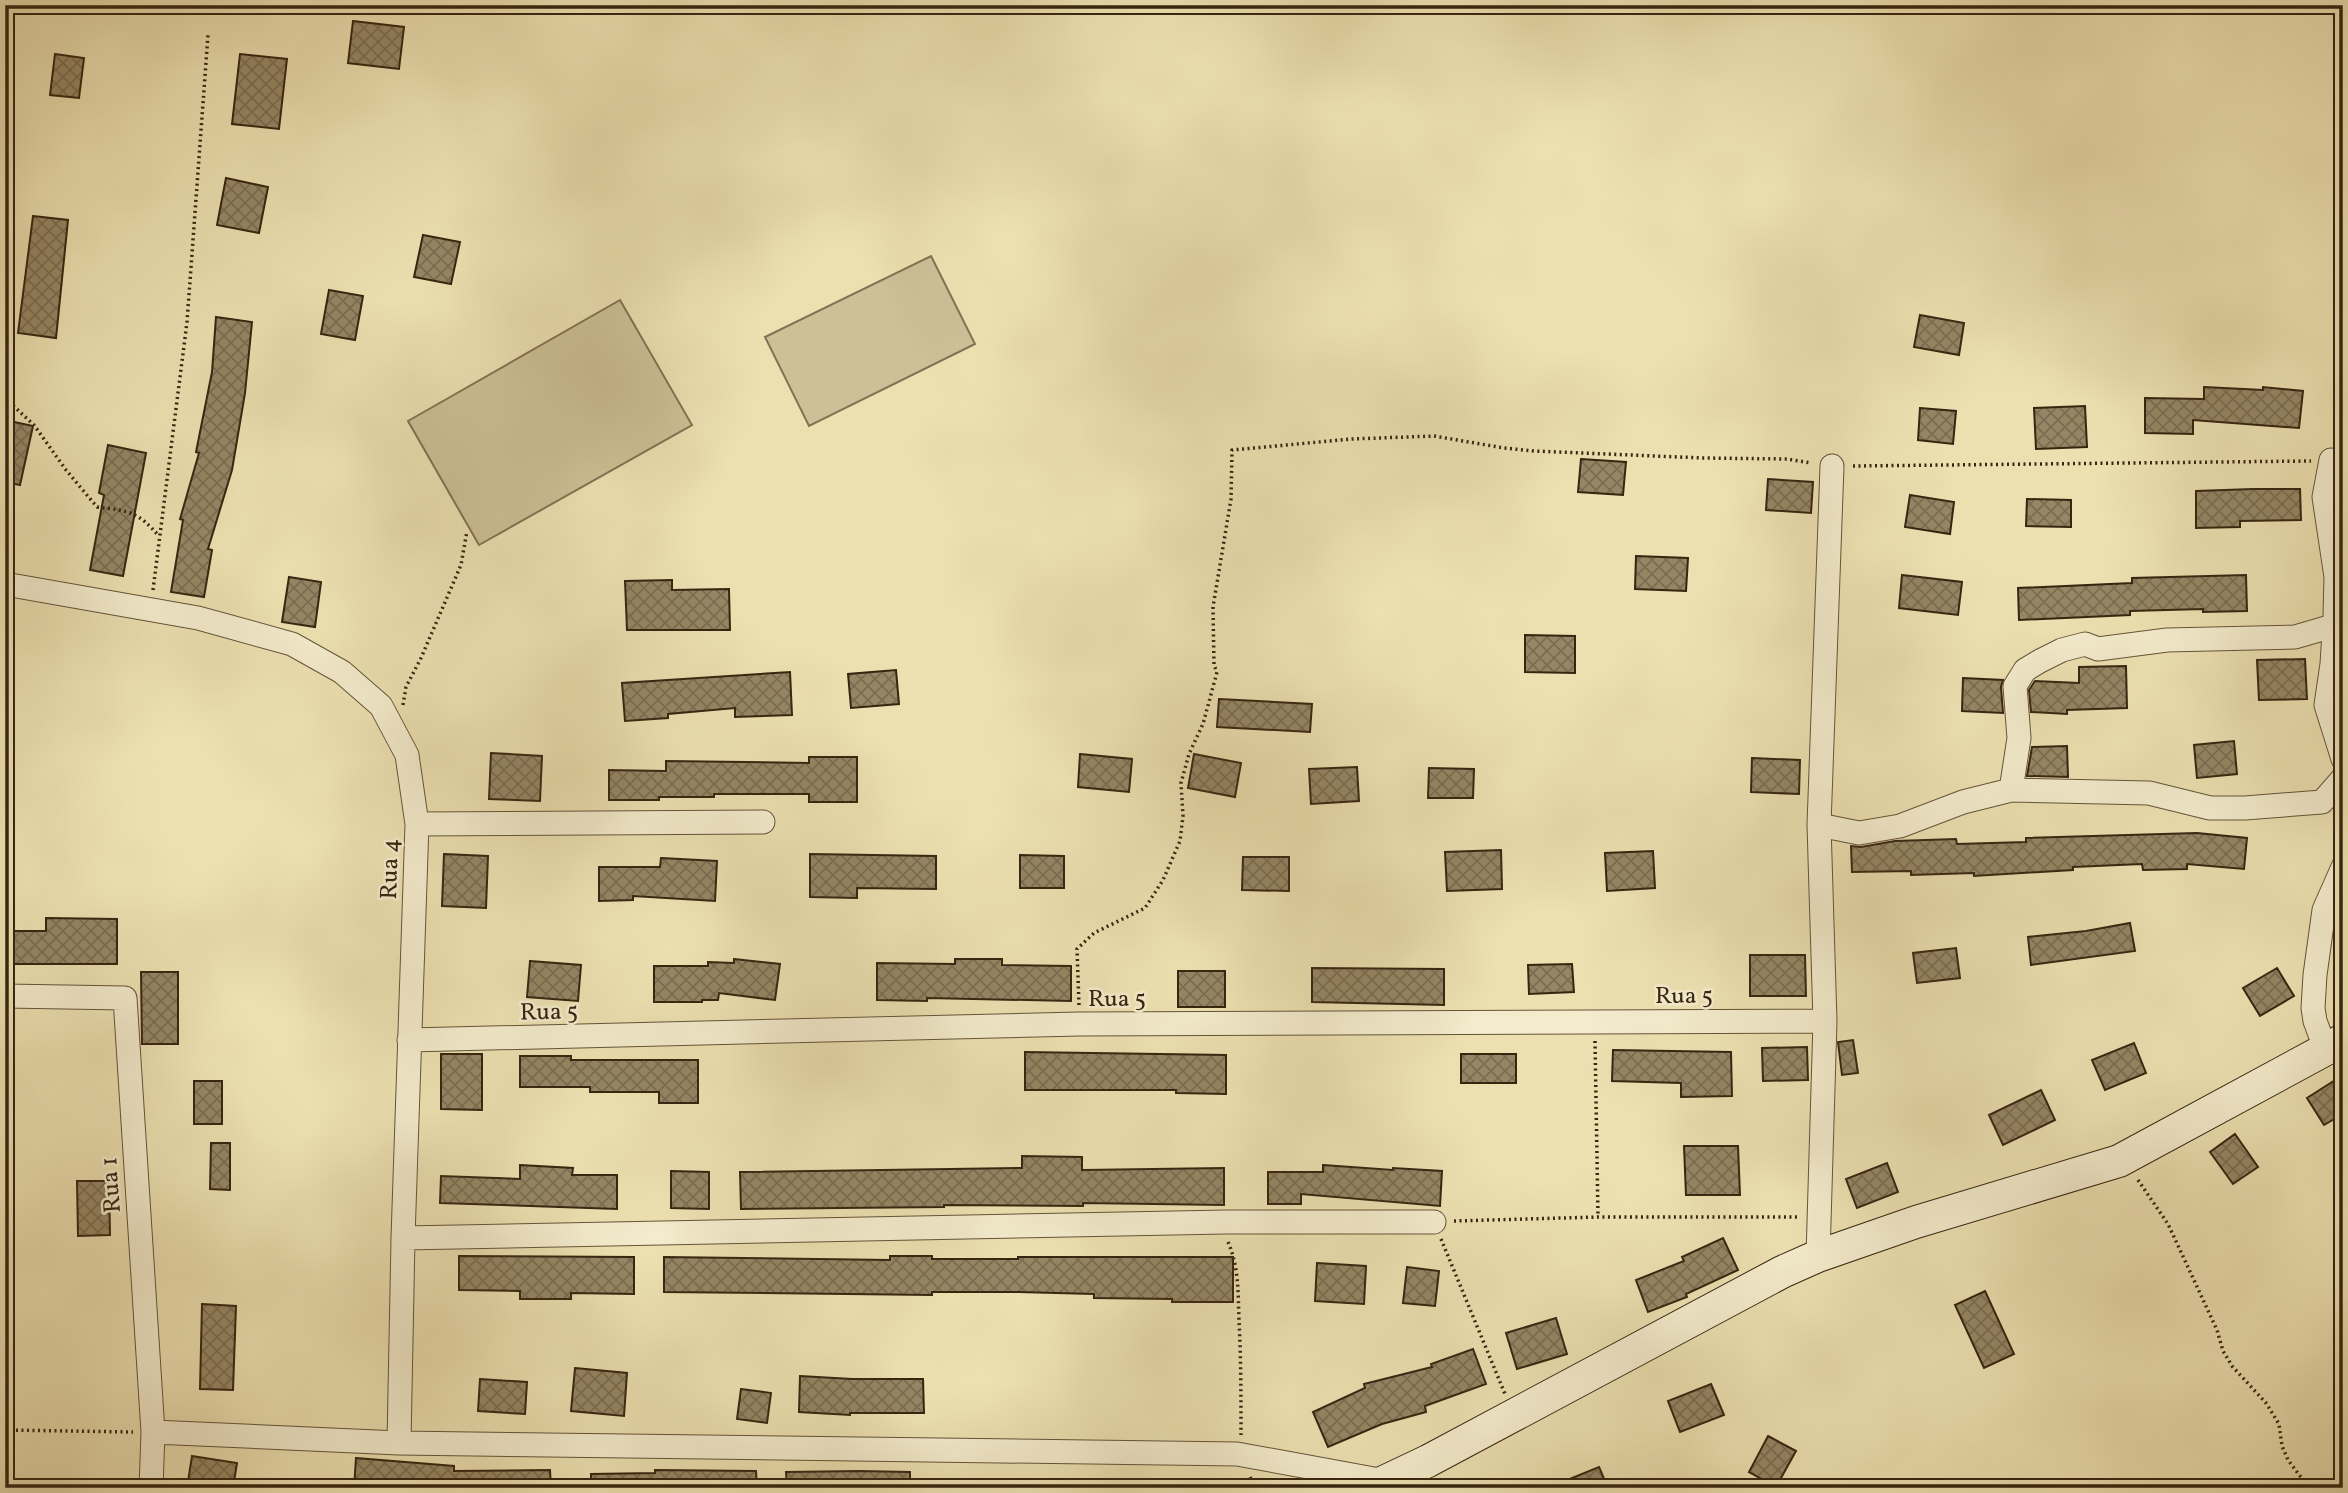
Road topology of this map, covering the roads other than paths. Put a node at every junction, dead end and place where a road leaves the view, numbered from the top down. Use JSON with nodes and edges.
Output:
{"nodes":[{"id":1,"x":2331,"y":460,"type":"road end"},
{"id":2,"x":1832,"y":466,"type":"road end"},
{"id":3,"x":5,"y":584,"type":"edge"},
{"id":4,"x":2339,"y":624,"type":"edge"},
{"id":5,"x":2343,"y":759,"type":"edge"},
{"id":6,"x":2343,"y":778,"type":"edge"},
{"id":7,"x":2011,"y":790,"type":"junction"},
{"id":8,"x":762,"y":822,"type":"dead end"},
{"id":9,"x":417,"y":824,"type":"junction"},
{"id":10,"x":1819,"y":825,"type":"junction"},
{"id":11,"x":2343,"y":867,"type":"edge"},
{"id":12,"x":5,"y":996,"type":"edge"},
{"id":13,"x":1825,"y":1021,"type":"junction"},
{"id":14,"x":409,"y":1040,"type":"junction"},
{"id":15,"x":2334,"y":1044,"type":"edge"},
{"id":16,"x":1434,"y":1222,"type":"road end"},
{"id":17,"x":403,"y":1238,"type":"junction"},
{"id":18,"x":1818,"y":1256,"type":"junction"},
{"id":19,"x":153,"y":1432,"type":"junction"},
{"id":20,"x":399,"y":1443,"type":"junction"},
{"id":21,"x":1378,"y":1484,"type":"edge"},
{"id":22,"x":151,"y":1488,"type":"edge"}],
"edges":[{"from":1,"to":4,"type":"street"},
{"from":2,"to":10,"type":"street"},
{"from":3,"to":9,"type":"street","name":"Rua 4"},
{"from":4,"to":5,"type":"street"},
{"from":4,"to":7,"type":"street"},
{"from":6,"to":7,"type":"street"},
{"from":7,"to":10,"type":"street"},
{"from":8,"to":9,"type":"street"},
{"from":9,"to":14,"type":"street","name":"Rua 4"},
{"from":10,"to":13,"type":"street"},
{"from":11,"to":15,"type":"street"},
{"from":12,"to":19,"type":"street","name":"Rua 1"},
{"from":13,"to":14,"type":"street","name":"Rua 5"},
{"from":13,"to":18,"type":"street"},
{"from":14,"to":17,"type":"street","name":"Rua 4"},
{"from":15,"to":18,"type":"street"},
{"from":16,"to":17,"type":"street"},
{"from":17,"to":20,"type":"street","name":"Rua 4"},
{"from":18,"to":21,"type":"street"},
{"from":19,"to":20,"type":"street"},
{"from":19,"to":22,"type":"street","name":"Rua 1"},
{"from":20,"to":21,"type":"street"}]}
